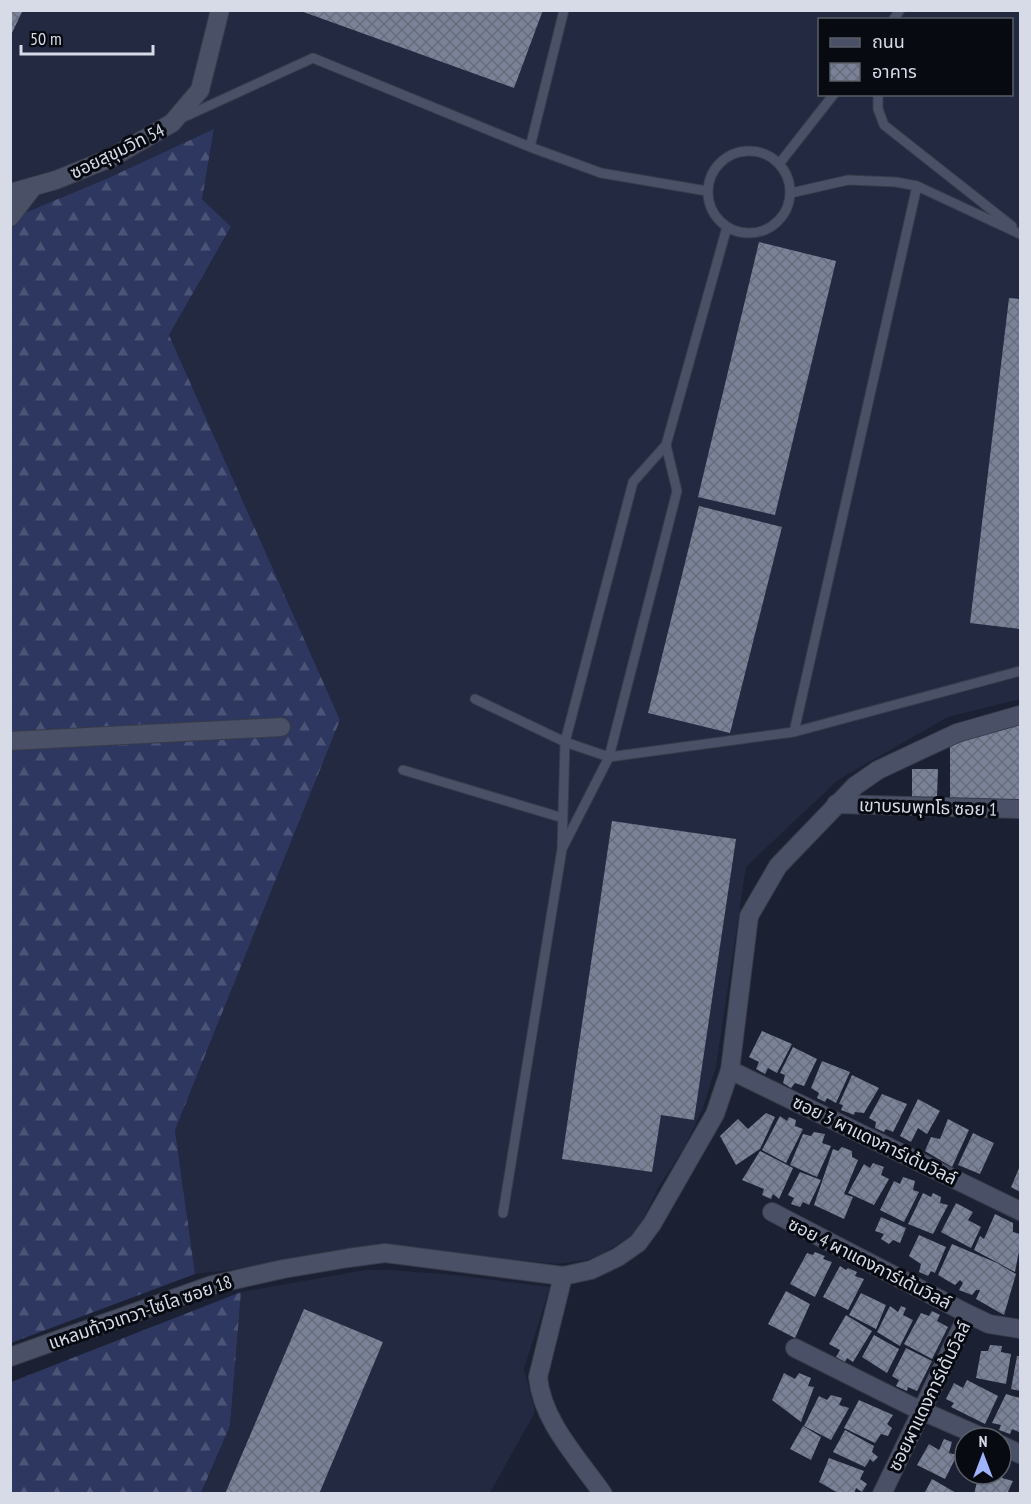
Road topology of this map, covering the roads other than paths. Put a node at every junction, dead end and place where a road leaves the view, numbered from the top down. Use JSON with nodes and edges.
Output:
{"nodes":[{"id":1,"x":220,"y":10,"type":"edge"},
{"id":2,"x":564,"y":10,"type":"edge"},
{"id":3,"x":832,"y":96,"type":"edge"},
{"id":4,"x":878,"y":96,"type":"edge"},
{"id":5,"x":172,"y":123,"type":"junction"},
{"id":6,"x":530,"y":147,"type":"junction"},
{"id":7,"x":779,"y":164,"type":"junction"},
{"id":8,"x":917,"y":186,"type":"junction"},
{"id":9,"x":33,"y":187,"type":"junction"},
{"id":10,"x":707,"y":190,"type":"junction"},
{"id":11,"x":10,"y":193,"type":"edge"},
{"id":12,"x":790,"y":193,"type":"junction"},
{"id":13,"x":10,"y":217,"type":"edge"},
{"id":14,"x":727,"y":227,"type":"junction"},
{"id":15,"x":1020,"y":234,"type":"edge"},
{"id":16,"x":666,"y":445,"type":"junction"},
{"id":17,"x":1020,"y":671,"type":"edge"},
{"id":18,"x":475,"y":699,"type":"dead end"},
{"id":19,"x":1020,"y":715,"type":"edge"},
{"id":20,"x":281,"y":727,"type":"dead end"},
{"id":21,"x":794,"y":732,"type":"junction"},
{"id":22,"x":10,"y":741,"type":"edge"},
{"id":23,"x":565,"y":742,"type":"junction"},
{"id":24,"x":609,"y":757,"type":"junction"},
{"id":25,"x":403,"y":770,"type":"dead end"},
{"id":26,"x":836,"y":804,"type":"junction"},
{"id":27,"x":1020,"y":809,"type":"edge"},
{"id":28,"x":563,"y":818,"type":"junction"},
{"id":29,"x":562,"y":849,"type":"junction"},
{"id":30,"x":730,"y":1070,"type":"junction"},
{"id":31,"x":1020,"y":1211,"type":"edge"},
{"id":32,"x":772,"y":1212,"type":"dead end"},
{"id":33,"x":503,"y":1213,"type":"dead end"},
{"id":34,"x":563,"y":1276,"type":"junction"},
{"id":35,"x":968,"y":1314,"type":"junction"},
{"id":36,"x":1020,"y":1329,"type":"edge"},
{"id":37,"x":795,"y":1348,"type":"dead end"},
{"id":38,"x":10,"y":1357,"type":"edge"},
{"id":39,"x":923,"y":1411,"type":"junction"},
{"id":40,"x":957,"y":1426,"type":"edge"},
{"id":41,"x":603,"y":1494,"type":"edge"},
{"id":42,"x":882,"y":1494,"type":"edge"}],
"edges":[{"from":1,"to":5,"type":"street","name":"ซอยสุขุมวิท 54"},
{"from":2,"to":6,"type":"lane"},
{"from":3,"to":7,"type":"lane"},
{"from":4,"to":15,"type":"lane"},
{"from":5,"to":6,"type":"lane"},
{"from":5,"to":9,"type":"street","name":"ซอยสุขุมวิท 54"},
{"from":6,"to":10,"type":"lane"},
{"from":7,"to":10,"type":"lane"},
{"from":7,"to":12,"type":"lane"},
{"from":8,"to":12,"type":"lane"},
{"from":8,"to":15,"type":"lane"},
{"from":8,"to":21,"type":"lane"},
{"from":9,"to":11,"type":"street","name":"ซอยสุขุมวิท 54"},
{"from":9,"to":13,"type":"street"},
{"from":10,"to":14,"type":"lane"},
{"from":12,"to":14,"type":"lane"},
{"from":14,"to":16,"type":"lane"},
{"from":16,"to":23,"type":"lane"},
{"from":16,"to":24,"type":"lane"},
{"from":17,"to":21,"type":"lane"},
{"from":18,"to":23,"type":"lane"},
{"from":19,"to":26,"type":"street","name":"แหลมท้าวเทวา-ไซโล ซอย 18"},
{"from":20,"to":22,"type":"street"},
{"from":21,"to":24,"type":"lane"},
{"from":23,"to":24,"type":"lane"},
{"from":23,"to":28,"type":"lane"},
{"from":24,"to":29,"type":"lane"},
{"from":25,"to":28,"type":"lane"},
{"from":26,"to":27,"type":"street","name":"เขาบรมพุทโธ ซอย 1"},
{"from":26,"to":30,"type":"street","name":"แหลมท้าวเทวา-ไซโล ซอย 18"},
{"from":28,"to":29,"type":"lane"},
{"from":29,"to":33,"type":"lane"},
{"from":30,"to":31,"type":"street","name":"ซอย 3 ผาแดงการ์เด้นวิลล์"},
{"from":30,"to":34,"type":"street","name":"แหลมท้าวเทวา-ไซโล ซอย 18"},
{"from":32,"to":35,"type":"street","name":"ซอย 4 ผาแดงการ์เด้นวิลล์"},
{"from":34,"to":38,"type":"street","name":"แหลมท้าวเทวา-ไซโล ซอย 18"},
{"from":34,"to":41,"type":"street"},
{"from":35,"to":36,"type":"street","name":"ซอยผาแดงการ์เด้นวิลล์"},
{"from":35,"to":39,"type":"street","name":"ซอยผาแดงการ์เด้นวิลล์"},
{"from":37,"to":39,"type":"street"},
{"from":39,"to":40,"type":"street"},
{"from":39,"to":42,"type":"street","name":"ซอยผาแดงการ์เด้นวิลล์"}]}
